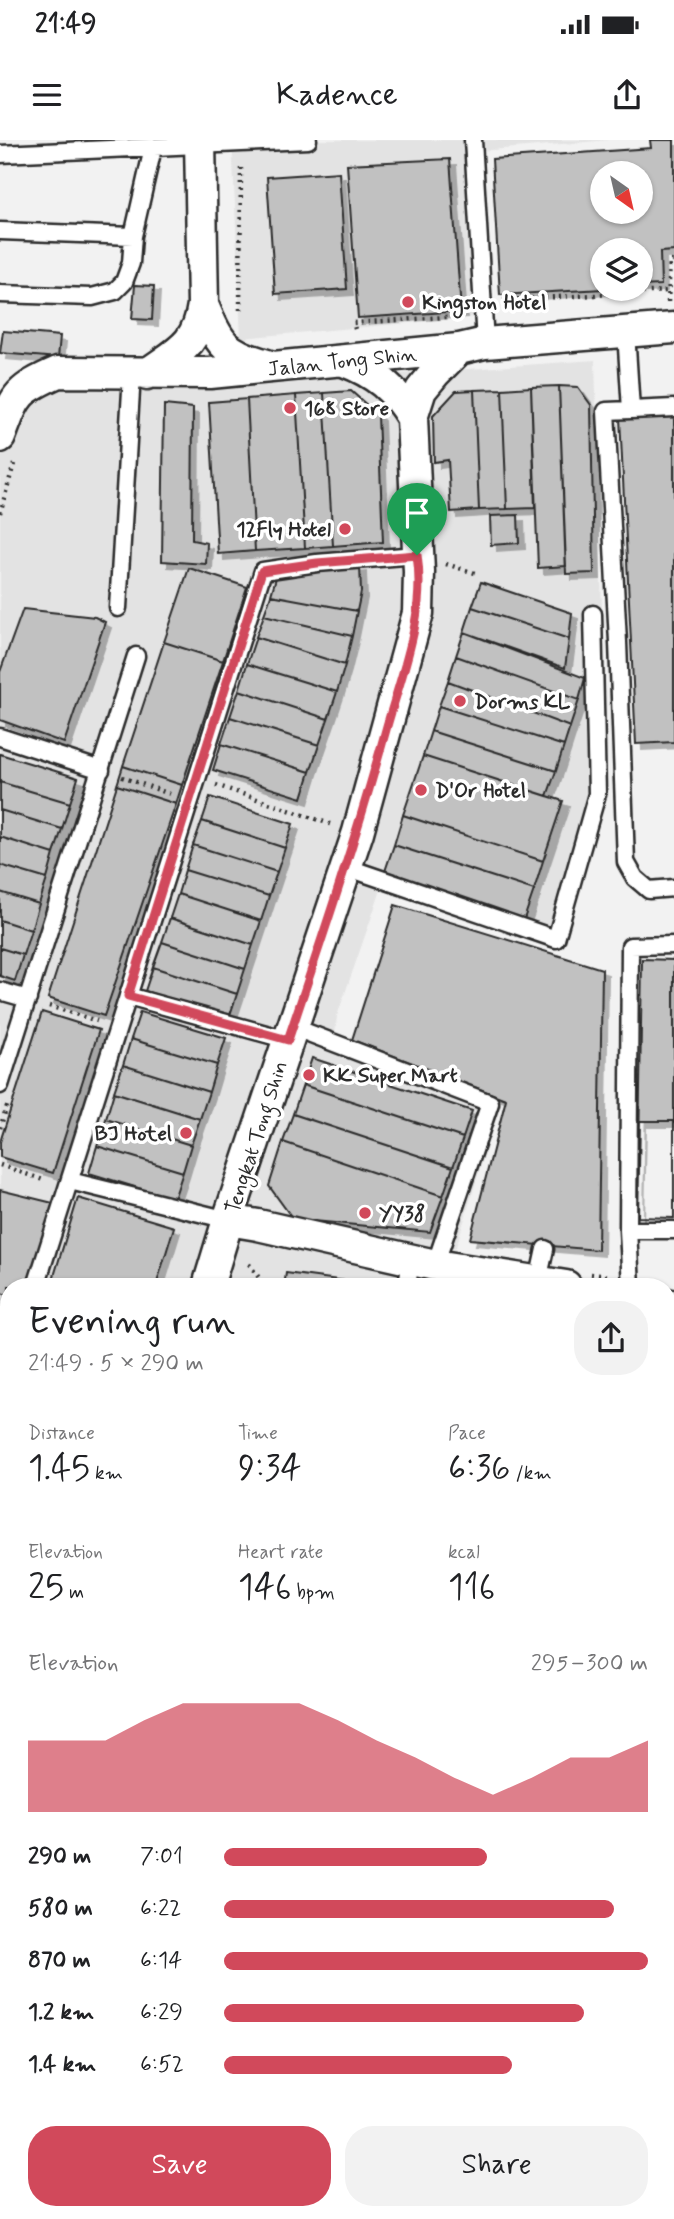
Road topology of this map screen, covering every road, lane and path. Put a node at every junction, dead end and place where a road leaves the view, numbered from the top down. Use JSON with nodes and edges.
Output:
{"nodes":[{"id":1,"x":308,"y":140,"type":"edge"},
{"id":2,"x":472,"y":140,"type":"edge"},
{"id":3,"x":200,"y":143,"type":"edge"},
{"id":4,"x":241,"y":144,"type":"junction"},
{"id":5,"x":153,"y":148,"type":"junction"},
{"id":6,"x":0,"y":155,"type":"edge"},
{"id":7,"x":0,"y":231,"type":"edge"},
{"id":8,"x":133,"y":236,"type":"junction"},
{"id":9,"x":674,"y":261,"type":"edge"},
{"id":10,"x":668,"y":291,"type":"junction"},
{"id":11,"x":0,"y":294,"type":"edge"},
{"id":12,"x":203,"y":305,"type":"junction"},
{"id":13,"x":240,"y":320,"type":"dead end"},
{"id":14,"x":477,"y":327,"type":"junction"},
{"id":15,"x":672,"y":328,"type":"edge"},
{"id":16,"x":626,"y":332,"type":"junction"},
{"id":17,"x":343,"y":348,"type":"junction"},
{"id":18,"x":275,"y":367,"type":"junction"},
{"id":19,"x":140,"y":374,"type":"junction"},
{"id":20,"x":674,"y":408,"type":"edge"},
{"id":21,"x":631,"y":410,"type":"junction"},
{"id":22,"x":412,"y":418,"type":"junction"},
{"id":23,"x":9,"y":445,"type":"edge"},
{"id":24,"x":0,"y":513,"type":"edge"},
{"id":25,"x":431,"y":559,"type":"junction"},
{"id":26,"x":478,"y":574,"type":"dead end"},
{"id":27,"x":118,"y":608,"type":"dead end"},
{"id":28,"x":593,"y":614,"type":"dead end"},
{"id":29,"x":136,"y":656,"type":"dead end"},
{"id":30,"x":0,"y":737,"type":"edge"},
{"id":31,"x":102,"y":770,"type":"junction"},
{"id":32,"x":197,"y":779,"type":"junction"},
{"id":33,"x":190,"y":800,"type":"junction"},
{"id":34,"x":358,"y":832,"type":"junction"},
{"id":35,"x":346,"y":867,"type":"junction"},
{"id":36,"x":674,"y":888,"type":"edge"},
{"id":37,"x":674,"y":946,"type":"edge"},
{"id":38,"x":0,"y":991,"type":"edge"},
{"id":39,"x":128,"y":996,"type":"junction"},
{"id":40,"x":28,"y":999,"type":"junction"},
{"id":41,"x":118,"y":1027,"type":"junction"},
{"id":42,"x":291,"y":1033,"type":"junction"},
{"id":43,"x":0,"y":1085,"type":"edge"},
{"id":44,"x":0,"y":1165,"type":"edge"},
{"id":45,"x":68,"y":1185,"type":"junction"},
{"id":46,"x":228,"y":1220,"type":"junction"},
{"id":47,"x":628,"y":1230,"type":"junction"},
{"id":48,"x":674,"y":1230,"type":"edge"},
{"id":49,"x":545,"y":1249,"type":"dead end"},
{"id":50,"x":249,"y":1264,"type":"dead end"},
{"id":51,"x":418,"y":1270,"type":"edge"},
{"id":52,"x":39,"y":1278,"type":"edge"},
{"id":53,"x":210,"y":1278,"type":"edge"},
{"id":54,"x":259,"y":1278,"type":"edge"},
{"id":55,"x":495,"y":1278,"type":"edge"},
{"id":56,"x":551,"y":1278,"type":"edge"},
{"id":57,"x":631,"y":1278,"type":"edge"}],
"edges":[{"from":1,"to":4,"type":"lane"},
{"from":2,"to":14,"type":"lane"},
{"from":3,"to":4,"type":"lane"},
{"from":3,"to":5,"type":"lane"},
{"from":3,"to":12,"type":"street"},
{"from":4,"to":13,"type":"path"},
{"from":5,"to":6,"type":"lane"},
{"from":5,"to":8,"type":"lane"},
{"from":7,"to":8,"type":"lane"},
{"from":8,"to":11,"type":"lane"},
{"from":9,"to":10,"type":"path"},
{"from":10,"to":14,"type":"path"},
{"from":10,"to":15,"type":"path"},
{"from":12,"to":18,"type":"street"},
{"from":12,"to":19,"type":"street"},
{"from":14,"to":16,"type":"street","name":"Jalan Tong Shin"},
{"from":14,"to":17,"type":"street","name":"Jalan Tong Shin"},
{"from":14,"to":17,"type":"path"},
{"from":14,"to":22,"type":"street","name":"Tengkat Tong Shin"},
{"from":15,"to":16,"type":"street","name":"Jalan Tong Shin"},
{"from":16,"to":21,"type":"lane"},
{"from":17,"to":18,"type":"street","name":"Jalan Tong Shin"},
{"from":17,"to":22,"type":"street"},
{"from":18,"to":19,"type":"street","name":"Jalan Tong Shin"},
{"from":19,"to":23,"type":"street","name":"Jalan Tong Shin"},
{"from":19,"to":27,"type":"lane"},
{"from":20,"to":21,"type":"lane"},
{"from":21,"to":36,"type":"lane"},
{"from":22,"to":25,"type":"street","name":"Tengkat Tong Shin"},
{"from":23,"to":24,"type":"path"},
{"from":25,"to":26,"type":"path"},
{"from":25,"to":32,"type":"lane"},
{"from":25,"to":34,"type":"street","name":"Tengkat Tong Shin"},
{"from":28,"to":35,"type":"lane"},
{"from":29,"to":31,"type":"lane"},
{"from":30,"to":31,"type":"lane"},
{"from":31,"to":33,"type":"path"},
{"from":31,"to":40,"type":"lane"},
{"from":32,"to":33,"type":"lane"},
{"from":32,"to":34,"type":"path"},
{"from":33,"to":39,"type":"lane"},
{"from":34,"to":35,"type":"street","name":"Tengkat Tong Shin"},
{"from":35,"to":42,"type":"street","name":"Tengkat Tong Shin"},
{"from":37,"to":47,"type":"lane"},
{"from":38,"to":40,"type":"lane"},
{"from":39,"to":41,"type":"lane"},
{"from":39,"to":42,"type":"lane"},
{"from":40,"to":41,"type":"path"},
{"from":40,"to":43,"type":"lane"},
{"from":41,"to":45,"type":"lane"},
{"from":42,"to":46,"type":"street","name":"Tengkat Tong Shin"},
{"from":42,"to":51,"type":"lane"},
{"from":44,"to":45,"type":"path"},
{"from":45,"to":46,"type":"lane"},
{"from":45,"to":52,"type":"lane"},
{"from":46,"to":51,"type":"street"},
{"from":46,"to":53,"type":"street","name":"Tengkat Tong Shin"},
{"from":47,"to":48,"type":"lane"},
{"from":47,"to":57,"type":"lane"},
{"from":49,"to":56,"type":"lane"},
{"from":50,"to":54,"type":"path"},
{"from":51,"to":55,"type":"street"}]}
